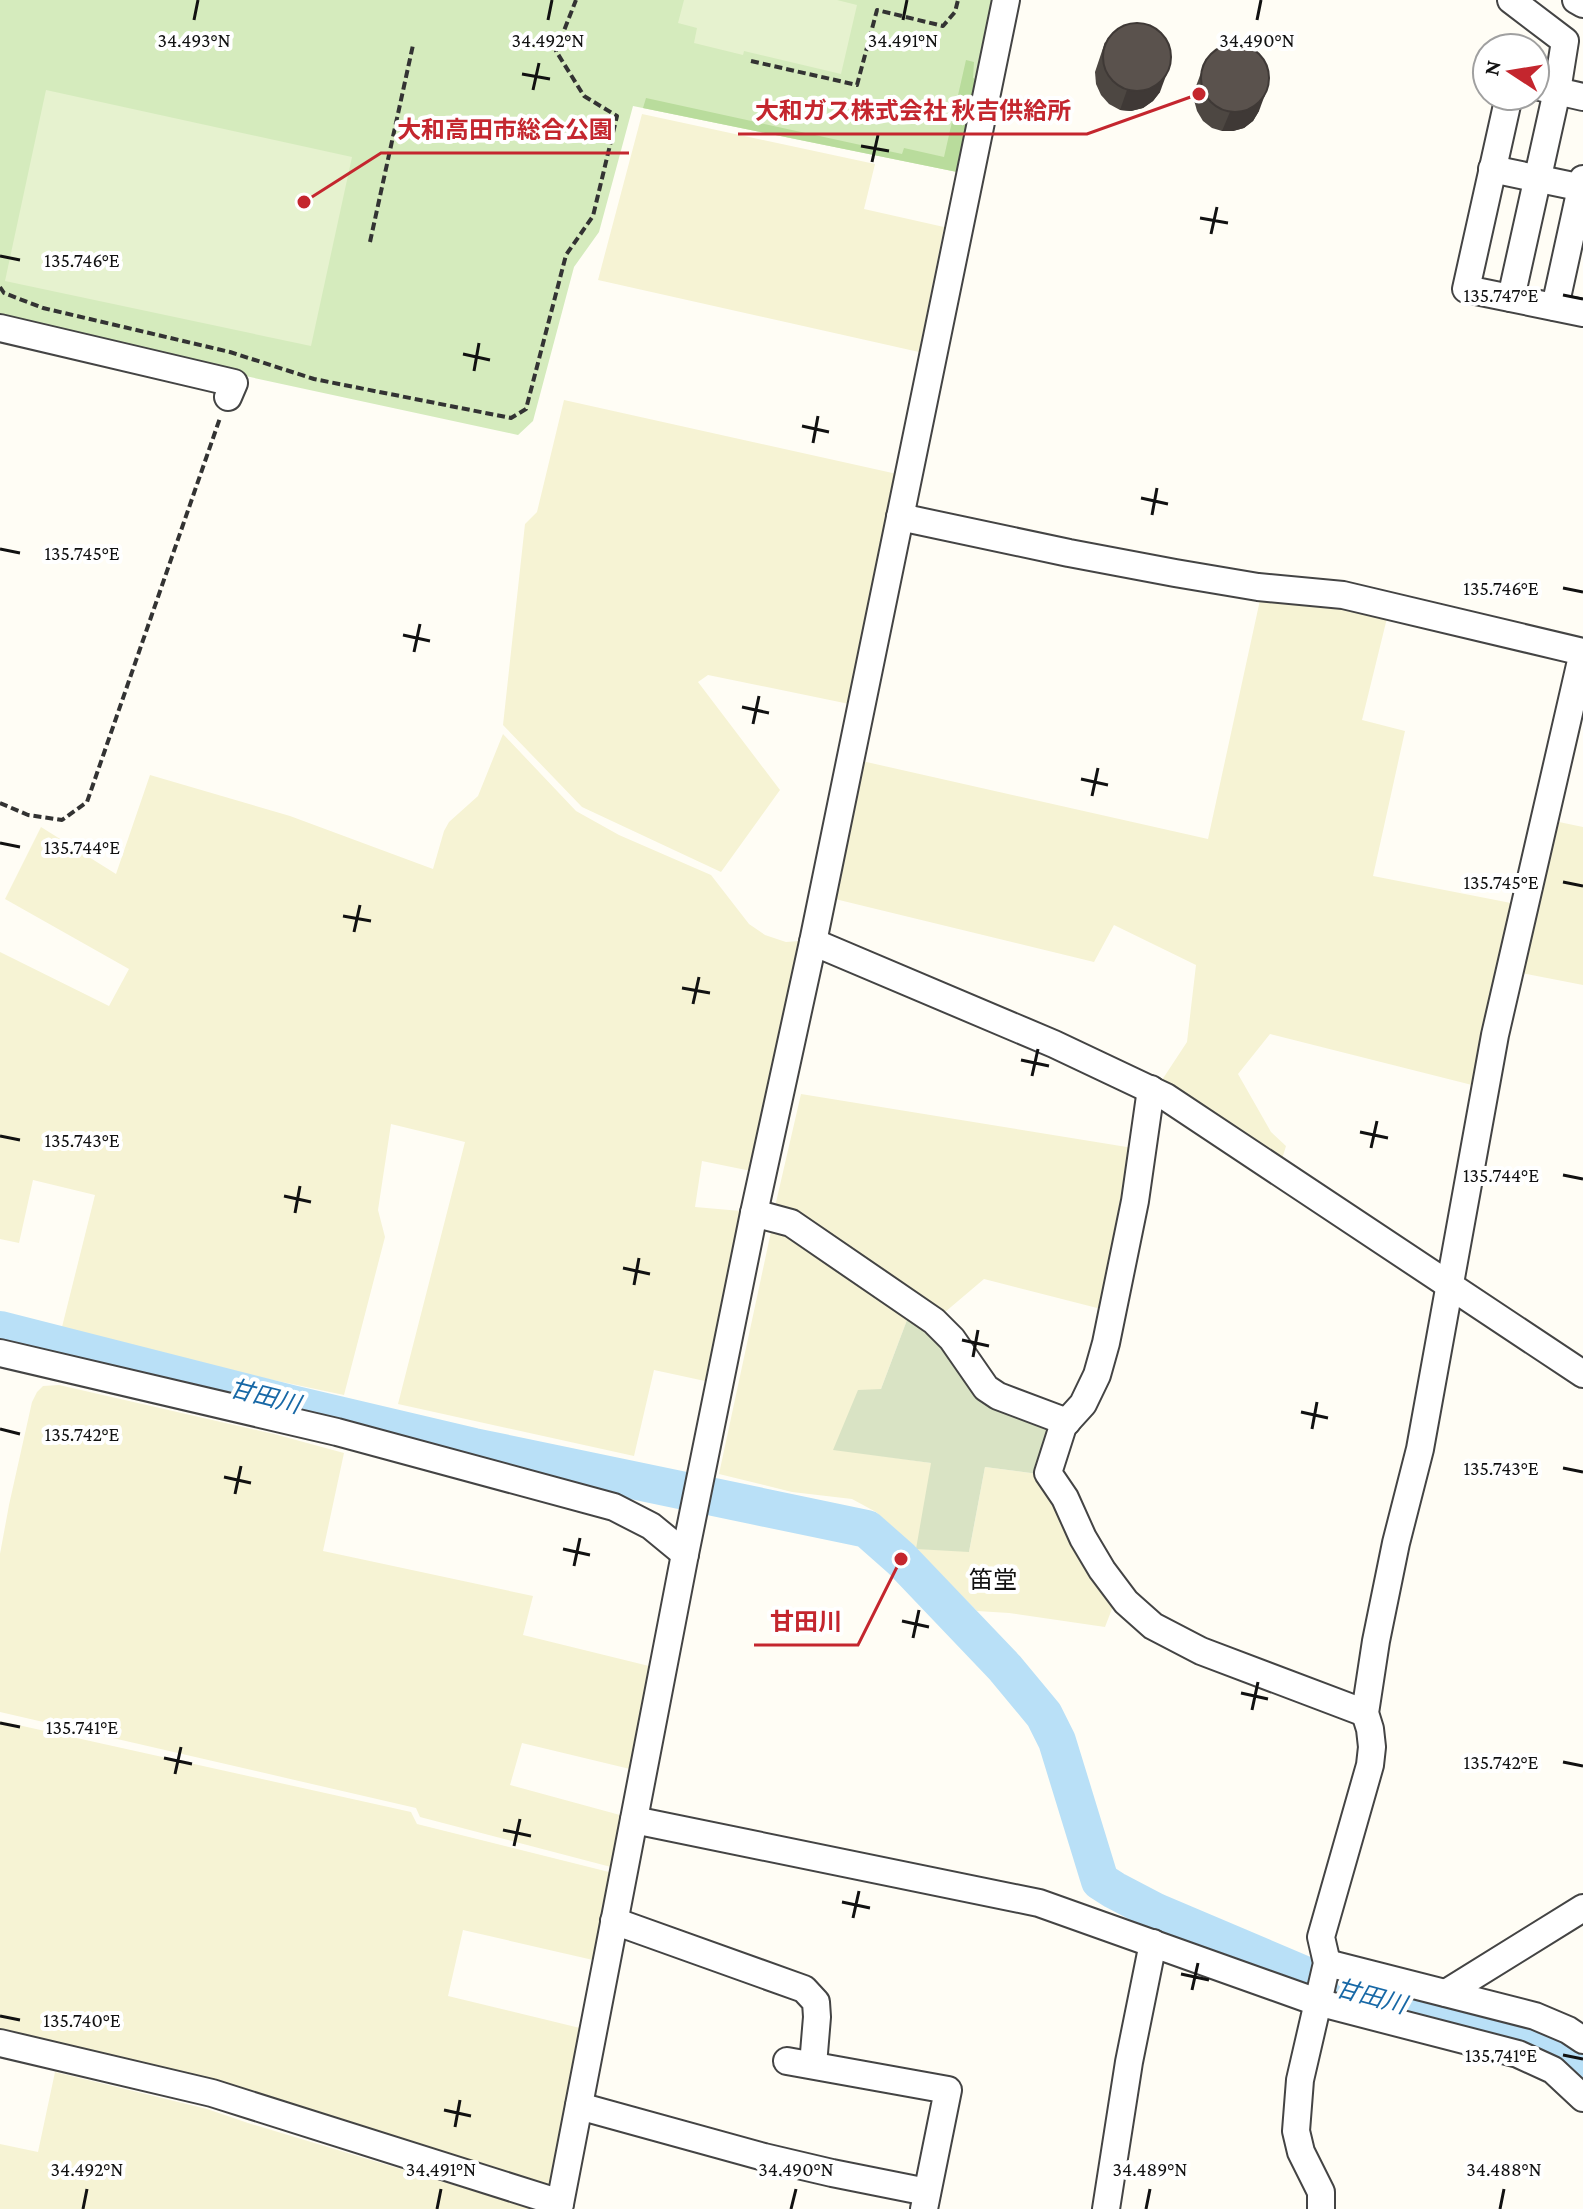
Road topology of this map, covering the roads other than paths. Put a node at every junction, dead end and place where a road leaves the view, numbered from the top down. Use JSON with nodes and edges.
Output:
{"nodes":[{"id":1,"x":1006,"y":0,"type":"edge"},
{"id":2,"x":1511,"y":0,"type":"edge"},
{"id":3,"x":1576,"y":0,"type":"edge"},
{"id":4,"x":1583,"y":4,"type":"edge"},
{"id":5,"x":1558,"y":91,"type":"edge"},
{"id":6,"x":1505,"y":112,"type":"edge"},
{"id":7,"x":1492,"y":169,"type":"junction"},
{"id":8,"x":1538,"y":179,"type":"junction"},
{"id":9,"x":1582,"y":185,"type":"edge"},
{"id":10,"x":1511,"y":298,"type":"junction"},
{"id":11,"x":1555,"y":307,"type":"junction"},
{"id":12,"x":1583,"y":313,"type":"edge"},
{"id":13,"x":0,"y":328,"type":"edge"},
{"id":14,"x":228,"y":397,"type":"road end"},
{"id":15,"x":900,"y":517,"type":"junction"},
{"id":16,"x":1583,"y":655,"type":"edge"},
{"id":17,"x":813,"y":942,"type":"junction"},
{"id":18,"x":1151,"y":1089,"type":"junction"},
{"id":19,"x":754,"y":1213,"type":"junction"},
{"id":20,"x":1450,"y":1285,"type":"junction"},
{"id":21,"x":0,"y":1353,"type":"edge"},
{"id":22,"x":1583,"y":1374,"type":"edge"},
{"id":23,"x":1067,"y":1422,"type":"junction"},
{"id":24,"x":685,"y":1554,"type":"junction"},
{"id":25,"x":1365,"y":1713,"type":"junction"},
{"id":26,"x":634,"y":1820,"type":"junction"},
{"id":27,"x":1583,"y":1908,"type":"edge"},
{"id":28,"x":614,"y":1921,"type":"junction"},
{"id":29,"x":1153,"y":1943,"type":"junction"},
{"id":30,"x":1322,"y":1983,"type":"junction"},
{"id":31,"x":1446,"y":1993,"type":"junction"},
{"id":32,"x":1583,"y":2040,"type":"edge"},
{"id":33,"x":0,"y":2043,"type":"edge"},
{"id":34,"x":1583,"y":2098,"type":"edge"},
{"id":35,"x":579,"y":2106,"type":"junction"},
{"id":36,"x":926,"y":2201,"type":"edge"},
{"id":37,"x":559,"y":2206,"type":"edge"},
{"id":38,"x":1106,"y":2209,"type":"edge"},
{"id":39,"x":1321,"y":2209,"type":"edge"}],
"edges":[{"from":1,"to":15,"type":"street"},
{"from":2,"to":5,"type":"street"},
{"from":3,"to":4,"type":"street"},
{"from":5,"to":8,"type":"street"},
{"from":6,"to":7,"type":"street"},
{"from":7,"to":8,"type":"street"},
{"from":7,"to":10,"type":"street"},
{"from":8,"to":9,"type":"street"},
{"from":8,"to":10,"type":"street"},
{"from":9,"to":11,"type":"street"},
{"from":10,"to":11,"type":"street"},
{"from":11,"to":12,"type":"street"},
{"from":13,"to":14,"type":"street"},
{"from":15,"to":16,"type":"street"},
{"from":15,"to":17,"type":"street"},
{"from":16,"to":20,"type":"street"},
{"from":17,"to":18,"type":"street"},
{"from":17,"to":19,"type":"street"},
{"from":18,"to":20,"type":"street"},
{"from":18,"to":23,"type":"street"},
{"from":19,"to":23,"type":"street"},
{"from":19,"to":24,"type":"street"},
{"from":20,"to":22,"type":"street"},
{"from":20,"to":25,"type":"street"},
{"from":21,"to":24,"type":"street"},
{"from":23,"to":25,"type":"street"},
{"from":24,"to":26,"type":"street"},
{"from":25,"to":30,"type":"street"},
{"from":26,"to":28,"type":"street"},
{"from":26,"to":29,"type":"street"},
{"from":27,"to":31,"type":"street"},
{"from":28,"to":35,"type":"street"},
{"from":28,"to":36,"type":"street"},
{"from":29,"to":30,"type":"street"},
{"from":29,"to":38,"type":"street"},
{"from":30,"to":31,"type":"street"},
{"from":30,"to":34,"type":"street"},
{"from":30,"to":39,"type":"street"},
{"from":31,"to":32,"type":"street"},
{"from":33,"to":37,"type":"street"},
{"from":35,"to":36,"type":"street"},
{"from":35,"to":37,"type":"street"}]}
